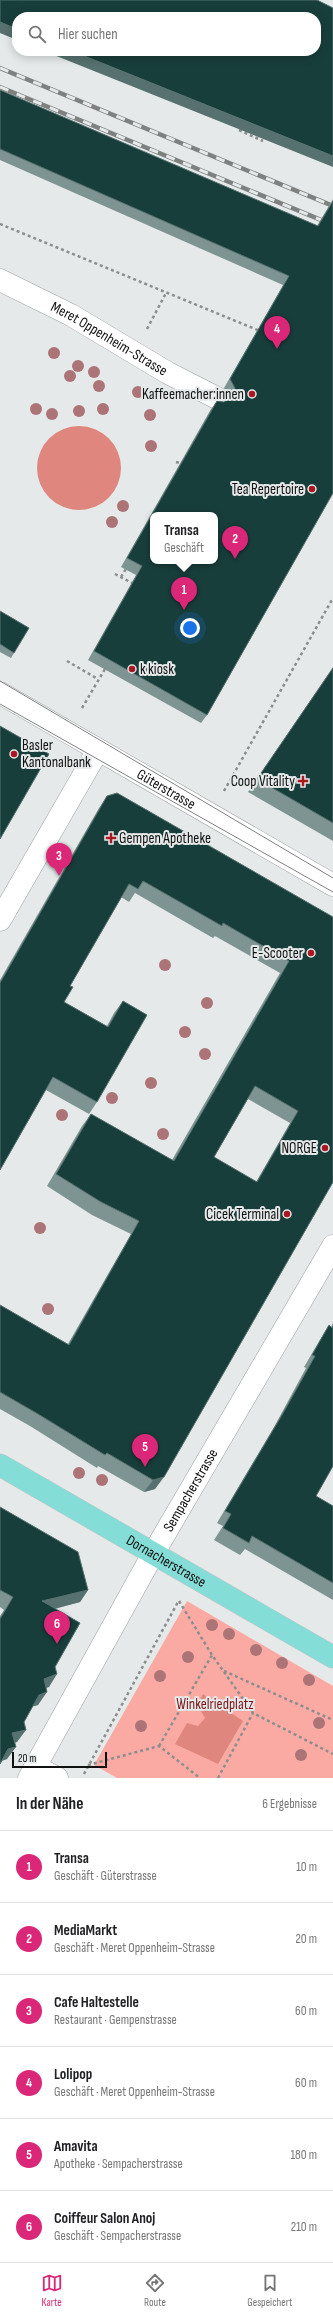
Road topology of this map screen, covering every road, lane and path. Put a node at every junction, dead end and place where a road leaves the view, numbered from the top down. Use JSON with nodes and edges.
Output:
{"nodes":[{"id":1,"x":239,"y":130,"type":"edge"},
{"id":2,"x":263,"y":141,"type":"dead end"},
{"id":3,"x":0,"y":224,"type":"edge"},
{"id":4,"x":0,"y":280,"type":"edge"},
{"id":5,"x":166,"y":293,"type":"junction"},
{"id":6,"x":145,"y":333,"type":"dead end"},
{"id":7,"x":268,"y":334,"type":"edge"},
{"id":8,"x":217,"y":398,"type":"dead end"},
{"id":9,"x":176,"y":462,"type":"dead end"},
{"id":10,"x":180,"y":463,"type":"edge"},
{"id":11,"x":129,"y":564,"type":"edge"},
{"id":12,"x":115,"y":574,"type":"dead end"},
{"id":13,"x":121,"y":577,"type":"junction"},
{"id":14,"x":139,"y":587,"type":"edge"},
{"id":15,"x":333,"y":598,"type":"edge"},
{"id":16,"x":67,"y":661,"type":"dead end"},
{"id":17,"x":98,"y":679,"type":"dead end"},
{"id":18,"x":0,"y":693,"type":"edge"},
{"id":19,"x":98,"y":750,"type":"junction"},
{"id":20,"x":209,"y":814,"type":"junction"},
{"id":21,"x":333,"y":885,"type":"edge"},
{"id":22,"x":0,"y":920,"type":"edge"},
{"id":23,"x":333,"y":1246,"type":"edge"},
{"id":24,"x":0,"y":1465,"type":"edge"},
{"id":25,"x":153,"y":1554,"type":"junction"},
{"id":26,"x":194,"y":1577,"type":"junction"},
{"id":27,"x":178,"y":1602,"type":"junction"},
{"id":28,"x":212,"y":1655,"type":"junction"},
{"id":29,"x":333,"y":1657,"type":"edge"},
{"id":30,"x":223,"y":1670,"type":"junction"},
{"id":31,"x":253,"y":1713,"type":"junction"},
{"id":32,"x":333,"y":1720,"type":"edge"},
{"id":33,"x":159,"y":1746,"type":"junction"},
{"id":34,"x":333,"y":1754,"type":"edge"},
{"id":35,"x":88,"y":1765,"type":"junction"},
{"id":36,"x":32,"y":1772,"type":"edge"},
{"id":37,"x":57,"y":1778,"type":"edge"},
{"id":38,"x":83,"y":1778,"type":"edge"},
{"id":39,"x":200,"y":1778,"type":"edge"},
{"id":40,"x":218,"y":1778,"type":"edge"}],
"edges":[{"from":1,"to":2,"type":"path"},
{"from":3,"to":5,"type":"path"},
{"from":4,"to":8,"type":"street","name":"Meret Oppenheim-Strasse"},
{"from":5,"to":6,"type":"path"},
{"from":5,"to":7,"type":"path"},
{"from":9,"to":10,"type":"path"},
{"from":11,"to":13,"type":"path"},
{"from":12,"to":13,"type":"path"},
{"from":13,"to":14,"type":"path"},
{"from":15,"to":20,"type":"path"},
{"from":16,"to":17,"type":"path"},
{"from":18,"to":19,"type":"street","name":"Güterstrasse"},
{"from":19,"to":20,"type":"street","name":"Güterstrasse"},
{"from":19,"to":22,"type":"street"},
{"from":20,"to":21,"type":"street","name":"Güterstrasse"},
{"from":23,"to":25,"type":"street","name":"Sempacherstrasse"},
{"from":24,"to":25,"type":"main road","name":"Dornacherstrasse"},
{"from":25,"to":26,"type":"main road","name":"Dornacherstrasse"},
{"from":25,"to":36,"type":"street","name":"Sempacherstrasse"},
{"from":26,"to":27,"type":"path"},
{"from":26,"to":29,"type":"main road","name":"Dornacherstrasse"},
{"from":27,"to":28,"type":"path"},
{"from":27,"to":35,"type":"path"},
{"from":28,"to":30,"type":"path"},
{"from":28,"to":33,"type":"path"},
{"from":30,"to":31,"type":"path"},
{"from":30,"to":32,"type":"path"},
{"from":31,"to":34,"type":"path"},
{"from":31,"to":40,"type":"path"},
{"from":33,"to":35,"type":"path"},
{"from":33,"to":39,"type":"path"},
{"from":35,"to":38,"type":"path"},
{"from":36,"to":37,"type":"street"}]}
